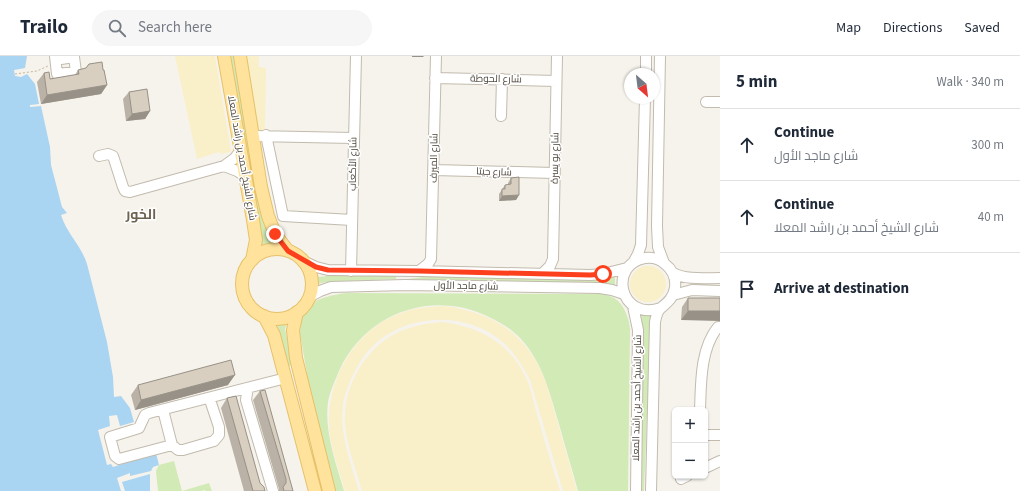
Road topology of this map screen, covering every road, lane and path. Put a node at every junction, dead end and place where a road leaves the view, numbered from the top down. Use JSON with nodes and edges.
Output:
{"nodes":[{"id":1,"x":224,"y":56,"type":"edge"},
{"id":2,"x":240,"y":56,"type":"edge"},
{"id":3,"x":356,"y":56,"type":"edge"},
{"id":4,"x":436,"y":56,"type":"edge"},
{"id":5,"x":557,"y":56,"type":"edge"},
{"id":6,"x":646,"y":56,"type":"edge"},
{"id":7,"x":660,"y":56,"type":"edge"},
{"id":8,"x":58,"y":57,"type":"edge"},
{"id":9,"x":646,"y":68,"type":"edge"},
{"id":10,"x":15,"y":74,"type":"dead end"},
{"id":11,"x":435,"y":78,"type":"junction"},
{"id":12,"x":502,"y":79,"type":"junction"},
{"id":13,"x":556,"y":81,"type":"junction"},
{"id":14,"x":706,"y":102,"type":"dead end"},
{"id":15,"x":720,"y":102,"type":"edge"},
{"id":16,"x":645,"y":104,"type":"edge"},
{"id":17,"x":501,"y":116,"type":"dead end"},
{"id":18,"x":266,"y":135,"type":"junction"},
{"id":19,"x":252,"y":136,"type":"junction"},
{"id":20,"x":353,"y":138,"type":"junction"},
{"id":21,"x":240,"y":151,"type":"junction"},
{"id":22,"x":99,"y":156,"type":"dead end"},
{"id":23,"x":224,"y":166,"type":"junction"},
{"id":24,"x":434,"y":170,"type":"junction"},
{"id":25,"x":554,"y":173,"type":"junction"},
{"id":26,"x":245,"y":176,"type":"junction"},
{"id":27,"x":352,"y":220,"type":"junction"},
{"id":28,"x":288,"y":251,"type":"junction"},
{"id":29,"x":431,"y":259,"type":"junction"},
{"id":30,"x":553,"y":259,"type":"junction"},
{"id":31,"x":252,"y":260,"type":"junction"},
{"id":32,"x":303,"y":261,"type":"junction"},
{"id":33,"x":664,"y":262,"type":"junction"},
{"id":34,"x":630,"y":266,"type":"junction"},
{"id":35,"x":351,"y":271,"type":"junction"},
{"id":36,"x":419,"y":271,"type":"junction"},
{"id":37,"x":443,"y":272,"type":"junction"},
{"id":38,"x":673,"y":273,"type":"junction"},
{"id":39,"x":542,"y":274,"type":"junction"},
{"id":40,"x":566,"y":274,"type":"junction"},
{"id":41,"x":720,"y":278,"type":"edge"},
{"id":42,"x":720,"y":291,"type":"edge"},
{"id":43,"x":624,"y":294,"type":"junction"},
{"id":44,"x":673,"y":295,"type":"junction"},
{"id":45,"x":309,"y":297,"type":"junction"},
{"id":46,"x":633,"y":306,"type":"junction"},
{"id":47,"x":661,"y":308,"type":"junction"},
{"id":48,"x":297,"y":312,"type":"junction"},
{"id":49,"x":264,"y":316,"type":"junction"},
{"id":50,"x":720,"y":327,"type":"edge"},
{"id":51,"x":286,"y":381,"type":"junction"},
{"id":52,"x":240,"y":397,"type":"junction"},
{"id":53,"x":208,"y":402,"type":"junction"},
{"id":54,"x":700,"y":407,"type":"edge"},
{"id":55,"x":165,"y":413,"type":"junction"},
{"id":56,"x":708,"y":435,"type":"edge"},
{"id":57,"x":720,"y":435,"type":"edge"},
{"id":58,"x":172,"y":443,"type":"junction"},
{"id":59,"x":720,"y":461,"type":"edge"},
{"id":60,"x":708,"y":467,"type":"edge"},
{"id":61,"x":269,"y":491,"type":"edge"},
{"id":62,"x":273,"y":491,"type":"edge"},
{"id":63,"x":315,"y":491,"type":"edge"},
{"id":64,"x":329,"y":491,"type":"edge"},
{"id":65,"x":636,"y":491,"type":"edge"},
{"id":66,"x":651,"y":491,"type":"edge"}],
"edges":[{"from":1,"to":21,"type":"main road","name":"شارع الشيخ أحمد بن راشد المعلا"},
{"from":2,"to":19,"type":"main road","name":"شارع الشيخ أحمد بن راشد المعلا"},
{"from":3,"to":20,"type":"street","name":"شارع الأكعاب"},
{"from":4,"to":11,"type":"street","name":"شارع الميرف"},
{"from":5,"to":13,"type":"street","name":"شارع بو يسرة"},
{"from":6,"to":9,"type":"street"},
{"from":7,"to":33,"type":"street"},
{"from":8,"to":10,"type":"path"},
{"from":11,"to":12,"type":"street","name":"شارع الحوطة"},
{"from":11,"to":24,"type":"street","name":"شارع الميرف"},
{"from":12,"to":13,"type":"street","name":"شارع الحوطة"},
{"from":12,"to":17,"type":"street"},
{"from":13,"to":25,"type":"street","name":"شارع بو يسرة"},
{"from":14,"to":15,"type":"street"},
{"from":16,"to":34,"type":"street"},
{"from":18,"to":19,"type":"street"},
{"from":18,"to":20,"type":"street"},
{"from":18,"to":27,"type":"street"},
{"from":19,"to":28,"type":"main road","name":"شارع الشيخ أحمد بن راشد المعلا"},
{"from":20,"to":27,"type":"street","name":"شارع الأكعاب"},
{"from":21,"to":23,"type":"street"},
{"from":21,"to":26,"type":"main road","name":"شارع الشيخ أحمد بن راشد المعلا"},
{"from":22,"to":23,"type":"street"},
{"from":23,"to":26,"type":"street"},
{"from":24,"to":25,"type":"street","name":"شارع جيتا"},
{"from":24,"to":29,"type":"street","name":"شارع الميرف"},
{"from":25,"to":30,"type":"street","name":"شارع بو يسرة"},
{"from":26,"to":31,"type":"main road","name":"شارع الشيخ أحمد بن راشد المعلا"},
{"from":27,"to":35,"type":"street","name":"شارع الأكعاب"},
{"from":28,"to":31,"type":"main road"},
{"from":28,"to":32,"type":"main road"},
{"from":29,"to":36,"type":"street"},
{"from":29,"to":37,"type":"street"},
{"from":30,"to":39,"type":"street"},
{"from":30,"to":40,"type":"street"},
{"from":31,"to":49,"type":"main road"},
{"from":32,"to":35,"type":"street","name":"شارع ماجد الأول"},
{"from":32,"to":45,"type":"main road"},
{"from":33,"to":34,"type":"street"},
{"from":33,"to":38,"type":"street"},
{"from":34,"to":40,"type":"street","name":"شارع ماجد الأول"},
{"from":34,"to":43,"type":"street"},
{"from":35,"to":36,"type":"street","name":"شارع ماجد الأول"},
{"from":36,"to":37,"type":"street","name":"شارع ماجد الأول"},
{"from":37,"to":39,"type":"street","name":"شارع ماجد الأول"},
{"from":38,"to":41,"type":"street"},
{"from":38,"to":44,"type":"street"},
{"from":39,"to":40,"type":"street","name":"شارع ماجد الأول"},
{"from":42,"to":44,"type":"street"},
{"from":43,"to":45,"type":"street","name":"شارع ماجد الأول"},
{"from":43,"to":46,"type":"street"},
{"from":44,"to":47,"type":"street"},
{"from":45,"to":48,"type":"main road"},
{"from":46,"to":47,"type":"street"},
{"from":46,"to":65,"type":"street","name":"شارع الشيخ أحمد بن راشد المعلا"},
{"from":47,"to":66,"type":"street","name":"شارع الشيخ أحمد بن راشد المعلا"},
{"from":48,"to":49,"type":"main road"},
{"from":48,"to":64,"type":"main road"},
{"from":49,"to":51,"type":"main road"},
{"from":50,"to":54,"type":"street"},
{"from":51,"to":52,"type":"street"},
{"from":51,"to":63,"type":"main road"},
{"from":52,"to":53,"type":"street"},
{"from":52,"to":53,"type":"street"},
{"from":52,"to":61,"type":"street"},
{"from":52,"to":62,"type":"street"},
{"from":53,"to":55,"type":"street"},
{"from":53,"to":58,"type":"street"},
{"from":55,"to":58,"type":"street"},
{"from":55,"to":58,"type":"street"},
{"from":56,"to":57,"type":"street"},
{"from":59,"to":60,"type":"street"}]}
